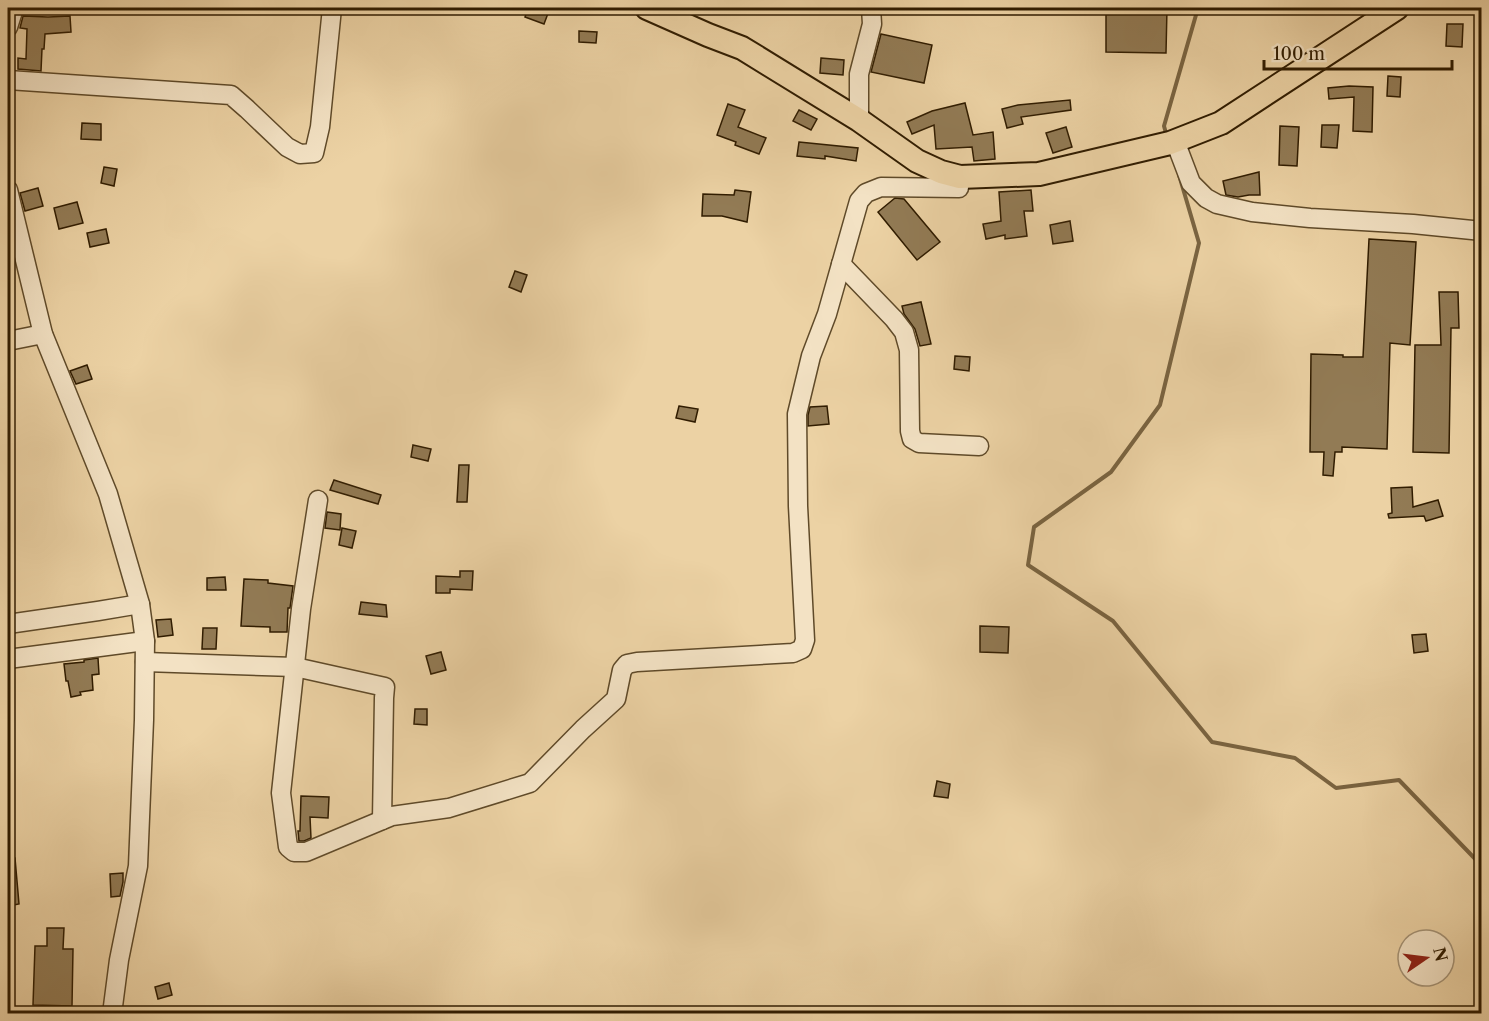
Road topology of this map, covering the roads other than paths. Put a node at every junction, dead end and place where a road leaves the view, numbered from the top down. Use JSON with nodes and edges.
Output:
{"nodes":[{"id":1,"x":14,"y":8,"type":"edge"},
{"id":2,"x":332,"y":8,"type":"edge"},
{"id":3,"x":646,"y":8,"type":"edge"},
{"id":4,"x":872,"y":8,"type":"edge"},
{"id":5,"x":1397,"y":8,"type":"edge"},
{"id":6,"x":8,"y":27,"type":"edge"},
{"id":7,"x":8,"y":80,"type":"edge"},
{"id":8,"x":859,"y":120,"type":"junction"},
{"id":9,"x":1173,"y":142,"type":"junction"},
{"id":10,"x":959,"y":188,"type":"dead end"},
{"id":11,"x":8,"y":190,"type":"edge"},
{"id":12,"x":1482,"y":231,"type":"edge"},
{"id":13,"x":841,"y":264,"type":"junction"},
{"id":14,"x":43,"y":334,"type":"junction"},
{"id":15,"x":8,"y":341,"type":"edge"},
{"id":16,"x":979,"y":446,"type":"dead end"},
{"id":17,"x":318,"y":500,"type":"dead end"},
{"id":18,"x":140,"y":604,"type":"junction"},
{"id":19,"x":8,"y":624,"type":"edge"},
{"id":20,"x":145,"y":641,"type":"junction"},
{"id":21,"x":8,"y":659,"type":"edge"},
{"id":22,"x":145,"y":662,"type":"junction"},
{"id":23,"x":295,"y":667,"type":"junction"},
{"id":24,"x":382,"y":820,"type":"junction"},
{"id":25,"x":112,"y":1014,"type":"edge"}],
"edges":[{"from":1,"to":6,"type":"street"},
{"from":2,"to":7,"type":"street"},
{"from":3,"to":8,"type":"main road"},
{"from":4,"to":8,"type":"street"},
{"from":5,"to":9,"type":"main road"},
{"from":8,"to":9,"type":"main road"},
{"from":9,"to":12,"type":"street"},
{"from":10,"to":13,"type":"street"},
{"from":11,"to":14,"type":"street"},
{"from":13,"to":16,"type":"street"},
{"from":13,"to":24,"type":"street"},
{"from":14,"to":15,"type":"street"},
{"from":14,"to":18,"type":"street"},
{"from":17,"to":23,"type":"street"},
{"from":18,"to":19,"type":"street"},
{"from":18,"to":20,"type":"street"},
{"from":20,"to":21,"type":"street"},
{"from":20,"to":22,"type":"street"},
{"from":22,"to":23,"type":"street"},
{"from":22,"to":25,"type":"street"},
{"from":23,"to":24,"type":"street"},
{"from":23,"to":24,"type":"street"}]}
